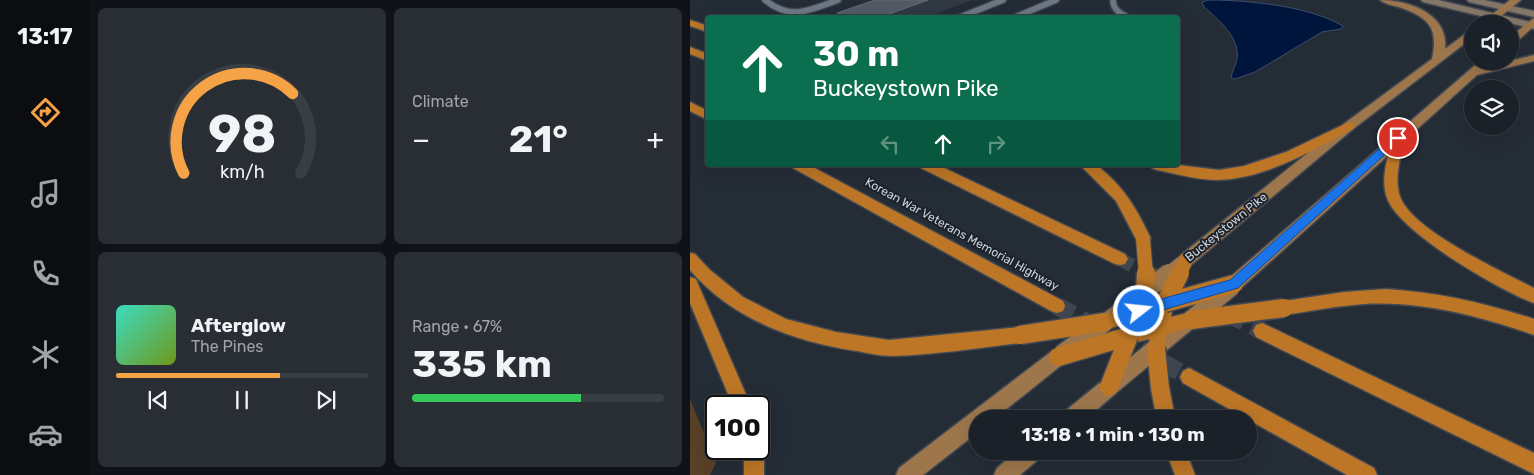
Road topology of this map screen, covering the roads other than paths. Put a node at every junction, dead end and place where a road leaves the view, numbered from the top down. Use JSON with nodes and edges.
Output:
{"nodes":[{"id":1,"x":765,"y":0,"type":"edge"},
{"id":2,"x":838,"y":0,"type":"edge"},
{"id":3,"x":1003,"y":0,"type":"edge"},
{"id":4,"x":1056,"y":0,"type":"edge"},
{"id":5,"x":1113,"y":0,"type":"edge"},
{"id":6,"x":1385,"y":0,"type":"edge"},
{"id":7,"x":1426,"y":0,"type":"edge"},
{"id":8,"x":1472,"y":0,"type":"edge"},
{"id":9,"x":1516,"y":0,"type":"edge"},
{"id":10,"x":1506,"y":7,"type":"junction"},
{"id":11,"x":1534,"y":14,"type":"edge"},
{"id":12,"x":966,"y":15,"type":"edge"},
{"id":13,"x":1020,"y":15,"type":"edge"},
{"id":14,"x":1124,"y":15,"type":"edge"},
{"id":15,"x":1490,"y":15,"type":"edge"},
{"id":16,"x":1495,"y":15,"type":"edge"},
{"id":17,"x":1519,"y":21,"type":"edge"},
{"id":18,"x":690,"y":23,"type":"edge"},
{"id":19,"x":1532,"y":24,"type":"edge"},
{"id":20,"x":705,"y":28,"type":"edge"},
{"id":21,"x":1519,"y":35,"type":"edge"},
{"id":22,"x":1464,"y":40,"type":"edge"},
{"id":23,"x":690,"y":50,"type":"edge"},
{"id":24,"x":705,"y":57,"type":"edge"},
{"id":25,"x":1534,"y":58,"type":"edge"},
{"id":26,"x":1437,"y":62,"type":"junction"},
{"id":27,"x":1477,"y":70,"type":"edge"},
{"id":28,"x":1473,"y":74,"type":"junction"},
{"id":29,"x":690,"y":106,"type":"edge"},
{"id":30,"x":705,"y":114,"type":"edge"},
{"id":31,"x":1349,"y":126,"type":"junction"},
{"id":32,"x":1398,"y":138,"type":"junction"},
{"id":33,"x":802,"y":167,"type":"edge"},
{"id":34,"x":930,"y":167,"type":"edge"},
{"id":35,"x":1089,"y":167,"type":"edge"},
{"id":36,"x":1167,"y":167,"type":"edge"},
{"id":37,"x":690,"y":259,"type":"edge"},
{"id":38,"x":1120,"y":259,"type":"tunnel mouth"},
{"id":39,"x":1186,"y":260,"type":"junction"},
{"id":40,"x":690,"y":284,"type":"edge"},
{"id":41,"x":1234,"y":284,"type":"junction"},
{"id":42,"x":1145,"y":291,"type":"junction"},
{"id":43,"x":1534,"y":296,"type":"edge"},
{"id":44,"x":1166,"y":303,"type":"junction"},
{"id":45,"x":1057,"y":306,"type":"tunnel mouth"},
{"id":46,"x":1139,"y":311,"type":"junction"},
{"id":47,"x":1191,"y":320,"type":"junction"},
{"id":48,"x":1105,"y":322,"type":"junction"},
{"id":49,"x":1160,"y":327,"type":"junction"},
{"id":50,"x":1534,"y":327,"type":"edge"},
{"id":51,"x":1262,"y":331,"type":"tunnel mouth"},
{"id":52,"x":1129,"y":336,"type":"junction"},
{"id":53,"x":1156,"y":348,"type":"junction"},
{"id":54,"x":1058,"y":357,"type":"junction"},
{"id":55,"x":1189,"y":376,"type":"tunnel mouth"},
{"id":56,"x":1109,"y":387,"type":"junction"},
{"id":57,"x":737,"y":395,"type":"edge"},
{"id":58,"x":990,"y":410,"type":"edge"},
{"id":59,"x":1082,"y":410,"type":"edge"},
{"id":60,"x":1164,"y":410,"type":"edge"},
{"id":61,"x":969,"y":426,"type":"edge"},
{"id":62,"x":754,"y":460,"type":"edge"},
{"id":63,"x":1022,"y":460,"type":"edge"},
{"id":64,"x":1179,"y":460,"type":"edge"},
{"id":65,"x":1534,"y":464,"type":"edge"},
{"id":66,"x":754,"y":475,"type":"edge"},
{"id":67,"x":906,"y":475,"type":"edge"},
{"id":68,"x":1004,"y":475,"type":"edge"},
{"id":69,"x":1185,"y":475,"type":"edge"},
{"id":70,"x":1367,"y":475,"type":"edge"}],
"edges":[{"from":1,"to":2,"type":"lane"},
{"from":3,"to":12,"type":"lane"},
{"from":4,"to":13,"type":"lane"},
{"from":5,"to":14,"type":"lane"},
{"from":6,"to":26,"type":"main road"},
{"from":7,"to":15,"type":"main road"},
{"from":8,"to":10,"type":"main road"},
{"from":9,"to":10,"type":"main road"},
{"from":10,"to":11,"type":"main road"},
{"from":10,"to":16,"type":"main road"},
{"from":17,"to":19,"type":"main road"},
{"from":18,"to":20,"type":"highway"},
{"from":19,"to":21,"type":"main road"},
{"from":22,"to":26,"type":"main road","name":"Buckeystown Pike"},
{"from":23,"to":24,"type":"highway"},
{"from":25,"to":28,"type":"main road"},
{"from":26,"to":31,"type":"main road","name":"Buckeystown Pike"},
{"from":27,"to":28,"type":"main road"},
{"from":28,"to":32,"type":"main road"},
{"from":29,"to":30,"type":"highway"},
{"from":31,"to":36,"type":"highway"},
{"from":31,"to":39,"type":"main road","name":"Buckeystown Pike"},
{"from":32,"to":41,"type":"main road"},
{"from":32,"to":43,"type":"highway"},
{"from":33,"to":45,"type":"highway","name":"Korean War Veterans Memorial Highway"},
{"from":34,"to":38,"type":"highway"},
{"from":35,"to":42,"type":"highway","bridge":true},
{"from":37,"to":48,"type":"highway","bridge":true},
{"from":39,"to":42,"type":"main road","name":"Buckeystown Pike","bridge":true},
{"from":39,"to":44,"type":"highway","bridge":true},
{"from":40,"to":57,"type":"highway"},
{"from":41,"to":44,"type":"highway","bridge":true},
{"from":41,"to":47,"type":"main road","bridge":true},
{"from":42,"to":46,"type":"highway"},
{"from":42,"to":48,"type":"main road","name":"Buckeystown Pike"},
{"from":44,"to":46,"type":"highway"},
{"from":44,"to":49,"type":"highway"},
{"from":46,"to":48,"type":"highway"},
{"from":46,"to":52,"type":"highway"},
{"from":47,"to":49,"type":"highway"},
{"from":47,"to":50,"type":"highway","bridge":true},
{"from":47,"to":53,"type":"main road"},
{"from":48,"to":54,"type":"main road","name":"Buckeystown Pike","bridge":true},
{"from":49,"to":52,"type":"highway"},
{"from":49,"to":53,"type":"highway"},
{"from":51,"to":65,"type":"highway"},
{"from":52,"to":54,"type":"highway","bridge":true},
{"from":52,"to":56,"type":"highway","bridge":true},
{"from":53,"to":56,"type":"main road","bridge":true},
{"from":53,"to":60,"type":"highway","bridge":true},
{"from":54,"to":58,"type":"main road","name":"Buckeystown Pike"},
{"from":55,"to":70,"type":"highway"},
{"from":56,"to":59,"type":"main road"},
{"from":61,"to":67,"type":"main road","name":"Buckeystown Pike"},
{"from":62,"to":66,"type":"highway"},
{"from":63,"to":68,"type":"main road"},
{"from":64,"to":69,"type":"highway"}]}
